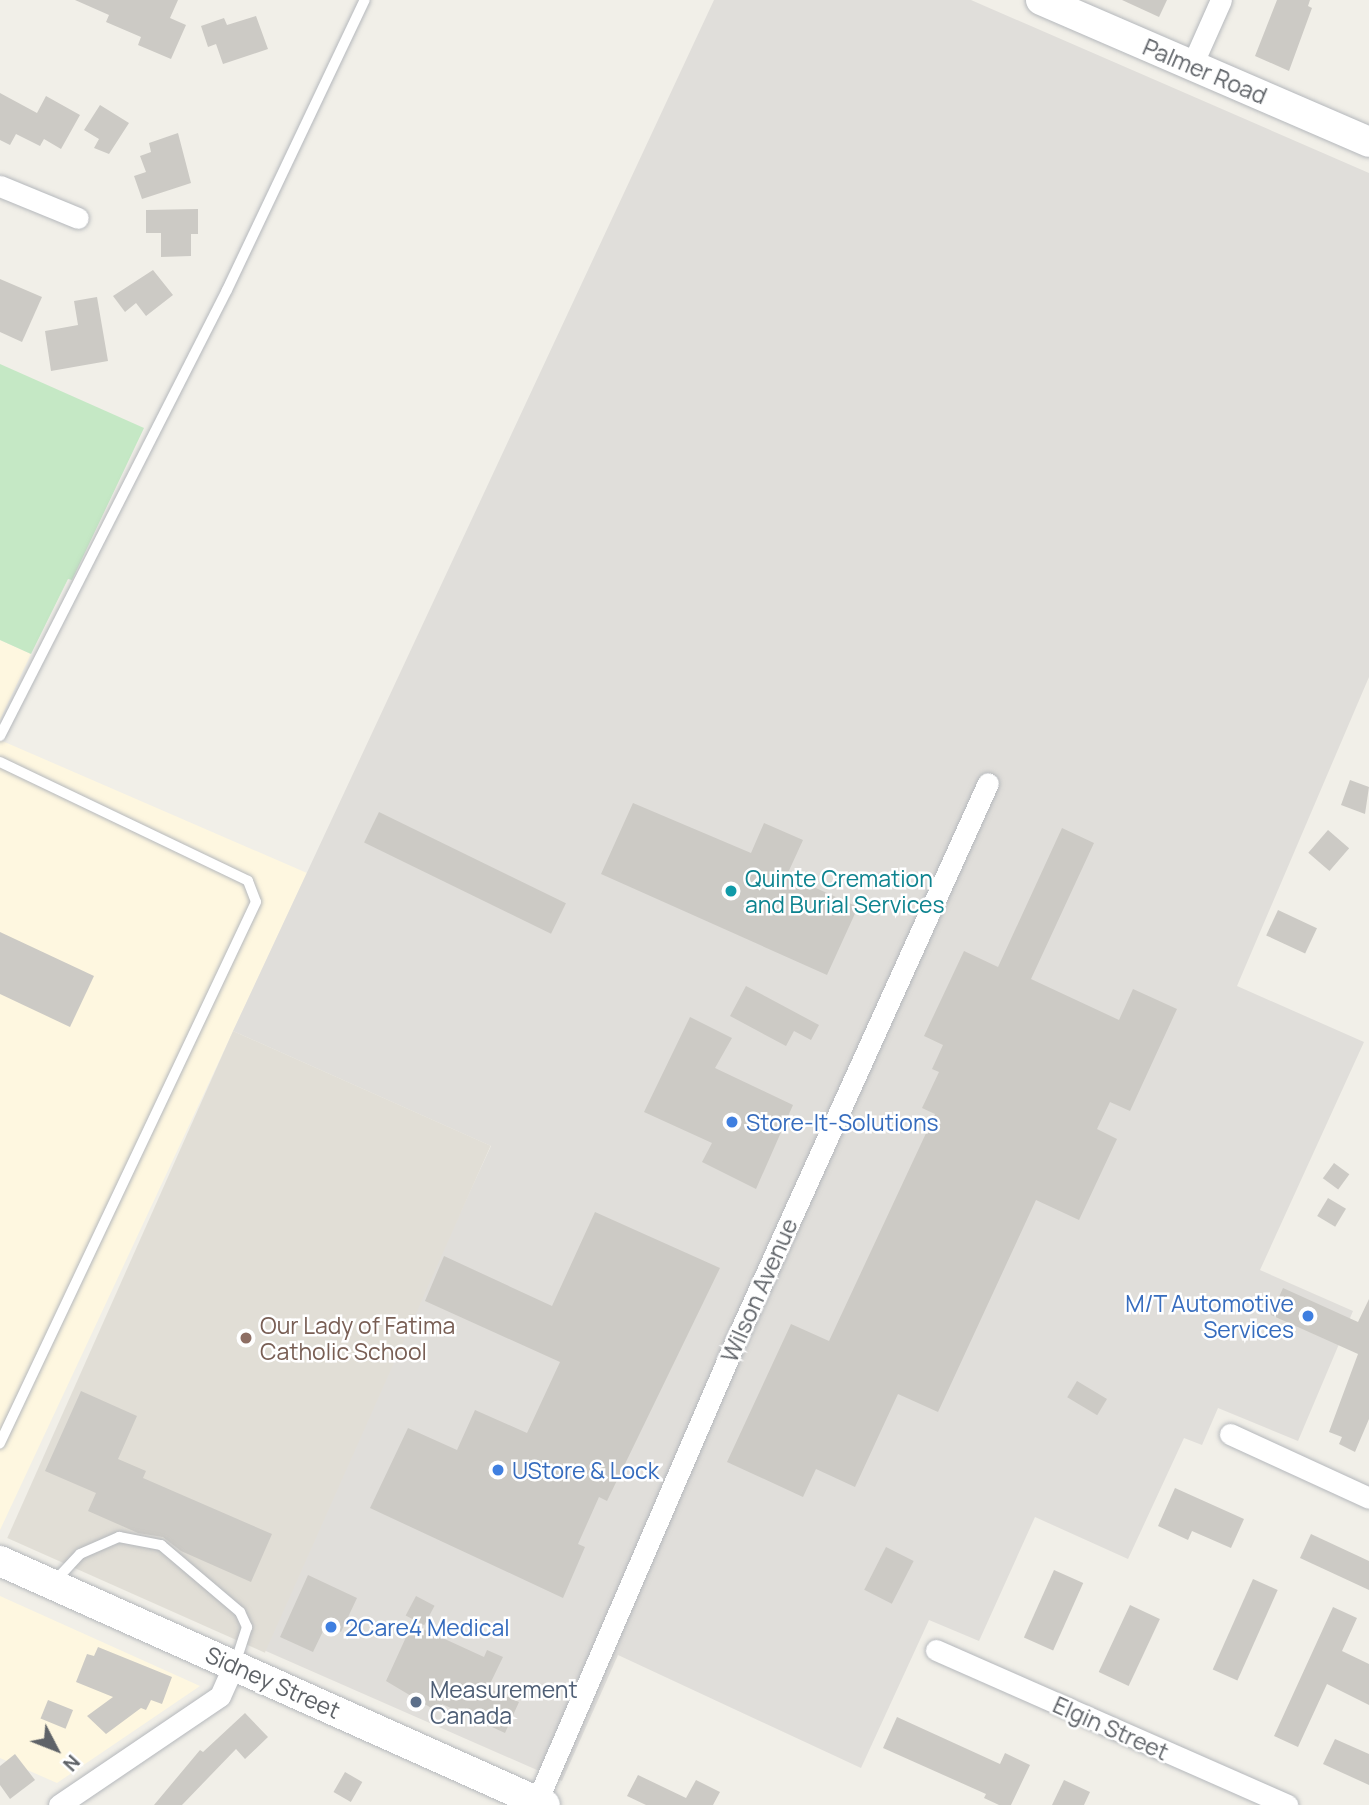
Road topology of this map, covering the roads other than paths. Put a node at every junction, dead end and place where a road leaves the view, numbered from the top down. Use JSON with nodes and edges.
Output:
{"nodes":[{"id":1,"x":365,"y":0,"type":"edge"},
{"id":2,"x":1041,"y":0,"type":"edge"},
{"id":3,"x":1221,"y":0,"type":"edge"},
{"id":4,"x":1192,"y":65,"type":"junction"},
{"id":5,"x":1369,"y":142,"type":"edge"},
{"id":6,"x":0,"y":187,"type":"edge"},
{"id":7,"x":78,"y":218,"type":"dead end"},
{"id":8,"x":0,"y":736,"type":"edge"},
{"id":9,"x":0,"y":762,"type":"edge"},
{"id":10,"x":988,"y":783,"type":"dead end"},
{"id":11,"x":1230,"y":1434,"type":"dead end"},
{"id":12,"x":0,"y":1443,"type":"edge"},
{"id":13,"x":1369,"y":1498,"type":"edge"},
{"id":14,"x":0,"y":1561,"type":"edge"},
{"id":15,"x":53,"y":1584,"type":"junction"},
{"id":16,"x":936,"y":1650,"type":"dead end"},
{"id":17,"x":234,"y":1665,"type":"junction"},
{"id":18,"x":541,"y":1803,"type":"edge"},
{"id":19,"x":59,"y":1805,"type":"edge"},
{"id":20,"x":1287,"y":1805,"type":"edge"}],
"edges":[{"from":1,"to":8,"type":"lane"},
{"from":2,"to":4,"type":"main road","name":"Palmer Road"},
{"from":3,"to":4,"type":"street"},
{"from":4,"to":5,"type":"main road","name":"Palmer Road"},
{"from":6,"to":7,"type":"street"},
{"from":9,"to":12,"type":"lane"},
{"from":10,"to":18,"type":"street","name":"Wilson Avenue"},
{"from":11,"to":13,"type":"street"},
{"from":14,"to":15,"type":"main road","name":"Sidney Street"},
{"from":15,"to":17,"type":"main road","name":"Sidney Street"},
{"from":15,"to":17,"type":"lane"},
{"from":16,"to":20,"type":"street","name":"Elgin Street"},
{"from":17,"to":18,"type":"main road","name":"Sidney Street"},
{"from":17,"to":19,"type":"street"}]}
